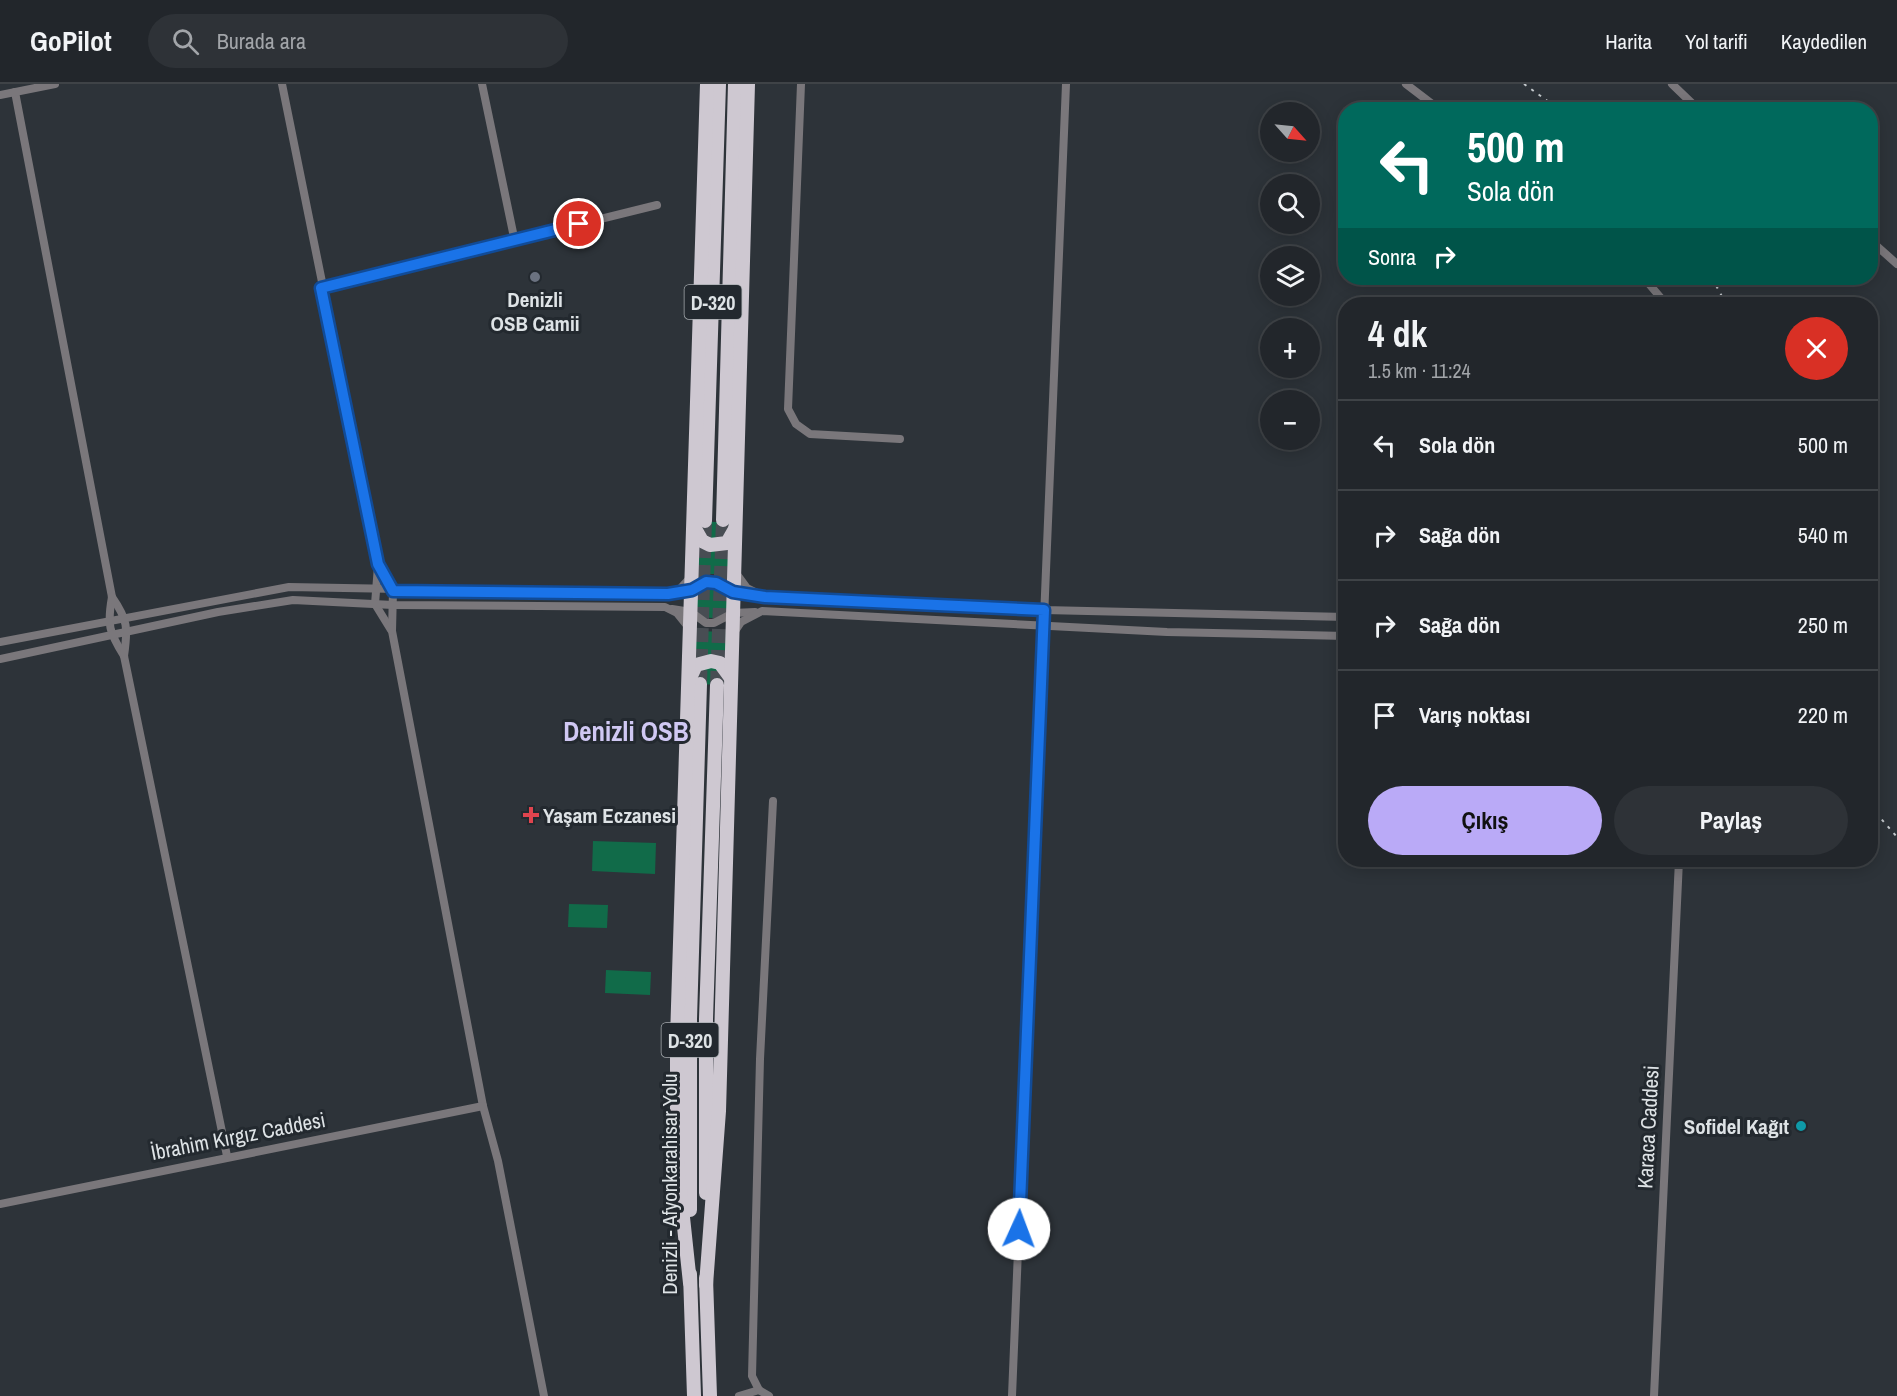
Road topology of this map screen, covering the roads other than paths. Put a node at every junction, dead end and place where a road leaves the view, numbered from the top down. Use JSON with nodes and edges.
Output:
{"nodes":[{"id":1,"x":55,"y":84,"type":"edge"},
{"id":2,"x":282,"y":84,"type":"edge"},
{"id":3,"x":482,"y":84,"type":"edge"},
{"id":4,"x":707,"y":84,"type":"edge"},
{"id":5,"x":719,"y":84,"type":"edge"},
{"id":6,"x":735,"y":84,"type":"edge"},
{"id":7,"x":748,"y":84,"type":"edge"},
{"id":8,"x":801,"y":84,"type":"edge"},
{"id":9,"x":1066,"y":84,"type":"edge"},
{"id":10,"x":1406,"y":84,"type":"edge"},
{"id":11,"x":1672,"y":84,"type":"edge"},
{"id":12,"x":15,"y":92,"type":"junction"},
{"id":13,"x":0,"y":95,"type":"edge"},
{"id":14,"x":1430,"y":102,"type":"edge"},
{"id":15,"x":1691,"y":102,"type":"edge"},
{"id":16,"x":657,"y":205,"type":"dead end"},
{"id":17,"x":515,"y":242,"type":"junction"},
{"id":18,"x":1878,"y":247,"type":"edge"},
{"id":19,"x":1897,"y":264,"type":"edge"},
{"id":20,"x":1650,"y":285,"type":"edge"},
{"id":21,"x":321,"y":288,"type":"junction"},
{"id":22,"x":1660,"y":297,"type":"edge"},
{"id":23,"x":900,"y":439,"type":"dead end"},
{"id":24,"x":723,"y":520,"type":"tunnel mouth"},
{"id":25,"x":700,"y":524,"type":"junction"},
{"id":26,"x":736,"y":527,"type":"junction"},
{"id":27,"x":378,"y":564,"type":"junction"},
{"id":28,"x":735,"y":569,"type":"junction"},
{"id":29,"x":693,"y":574,"type":"junction"},
{"id":30,"x":375,"y":590,"type":"junction"},
{"id":31,"x":692,"y":590,"type":"junction"},
{"id":32,"x":393,"y":591,"type":"junction"},
{"id":33,"x":733,"y":592,"type":"junction"},
{"id":34,"x":668,"y":594,"type":"junction"},
{"id":35,"x":111,"y":597,"type":"junction"},
{"id":36,"x":765,"y":597,"type":"junction"},
{"id":37,"x":375,"y":604,"type":"junction"},
{"id":38,"x":393,"y":605,"type":"junction"},
{"id":39,"x":665,"y":607,"type":"junction"},
{"id":40,"x":1044,"y":610,"type":"junction"},
{"id":41,"x":762,"y":611,"type":"junction"},
{"id":42,"x":691,"y":612,"type":"junction"},
{"id":43,"x":733,"y":613,"type":"junction"},
{"id":44,"x":125,"y":616,"type":"junction"},
{"id":45,"x":1338,"y":617,"type":"edge"},
{"id":46,"x":108,"y":620,"type":"junction"},
{"id":47,"x":1042,"y":627,"type":"junction"},
{"id":48,"x":690,"y":629,"type":"junction"},
{"id":49,"x":392,"y":631,"type":"junction"},
{"id":50,"x":128,"y":633,"type":"junction"},
{"id":51,"x":733,"y":635,"type":"junction"},
{"id":52,"x":111,"y":636,"type":"junction"},
{"id":53,"x":1338,"y":636,"type":"edge"},
{"id":54,"x":0,"y":642,"type":"edge"},
{"id":55,"x":124,"y":656,"type":"junction"},
{"id":56,"x":0,"y":659,"type":"edge"},
{"id":57,"x":731,"y":680,"type":"junction"},
{"id":58,"x":694,"y":683,"type":"junction"},
{"id":59,"x":717,"y":685,"type":"tunnel mouth"},
{"id":60,"x":773,"y":801,"type":"dead end"},
{"id":61,"x":1679,"y":867,"type":"edge"},
{"id":62,"x":483,"y":1106,"type":"junction"},
{"id":63,"x":227,"y":1156,"type":"junction"},
{"id":64,"x":0,"y":1204,"type":"edge"},
{"id":65,"x":706,"y":1285,"type":"junction"},
{"id":66,"x":759,"y":1390,"type":"junction"},
{"id":67,"x":544,"y":1396,"type":"edge"},
{"id":68,"x":694,"y":1396,"type":"edge"},
{"id":69,"x":710,"y":1396,"type":"edge"},
{"id":70,"x":739,"y":1396,"type":"edge"},
{"id":71,"x":769,"y":1396,"type":"edge"},
{"id":72,"x":1012,"y":1396,"type":"edge"},
{"id":73,"x":1654,"y":1396,"type":"edge"}],
"edges":[{"from":1,"to":12,"type":"street"},
{"from":2,"to":21,"type":"street"},
{"from":3,"to":17,"type":"street"},
{"from":4,"to":25,"type":"highway"},
{"from":5,"to":25,"type":"highway","number":"D-320"},
{"from":6,"to":24,"type":"highway","number":"D-320"},
{"from":7,"to":26,"type":"highway"},
{"from":8,"to":23,"type":"street"},
{"from":9,"to":40,"type":"street"},
{"from":10,"to":14,"type":"street"},
{"from":11,"to":15,"type":"street"},
{"from":12,"to":13,"type":"street"},
{"from":12,"to":35,"type":"street"},
{"from":16,"to":17,"type":"street"},
{"from":17,"to":21,"type":"street"},
{"from":18,"to":19,"type":"street"},
{"from":20,"to":22,"type":"street"},
{"from":21,"to":27,"type":"street"},
{"from":25,"to":26,"type":"highway"},
{"from":25,"to":29,"type":"highway"},
{"from":26,"to":28,"type":"highway"},
{"from":27,"to":30,"type":"street"},
{"from":27,"to":32,"type":"street"},
{"from":28,"to":33,"type":"highway"},
{"from":28,"to":36,"type":"street"},
{"from":29,"to":31,"type":"highway"},
{"from":29,"to":34,"type":"street"},
{"from":30,"to":32,"type":"street"},
{"from":30,"to":37,"type":"street"},
{"from":30,"to":44,"type":"street"},
{"from":31,"to":33,"type":"street"},
{"from":31,"to":34,"type":"street"},
{"from":31,"to":42,"type":"highway"},
{"from":32,"to":34,"type":"street"},
{"from":32,"to":38,"type":"street"},
{"from":33,"to":36,"type":"street"},
{"from":33,"to":43,"type":"highway"},
{"from":35,"to":44,"type":"street"},
{"from":35,"to":46,"type":"street"},
{"from":36,"to":40,"type":"street"},
{"from":37,"to":38,"type":"street"},
{"from":37,"to":49,"type":"street"},
{"from":37,"to":50,"type":"street"},
{"from":38,"to":39,"type":"street"},
{"from":38,"to":49,"type":"street"},
{"from":39,"to":42,"type":"street"},
{"from":39,"to":48,"type":"street"},
{"from":40,"to":45,"type":"street"},
{"from":40,"to":47,"type":"street"},
{"from":41,"to":43,"type":"street"},
{"from":41,"to":47,"type":"street"},
{"from":41,"to":51,"type":"street"},
{"from":42,"to":43,"type":"street"},
{"from":42,"to":48,"type":"highway","name":"Denizli - Afyonkarahisar Yolu"},
{"from":43,"to":51,"type":"highway"},
{"from":44,"to":46,"type":"street"},
{"from":44,"to":50,"type":"street"},
{"from":46,"to":52,"type":"street"},
{"from":46,"to":54,"type":"street"},
{"from":47,"to":53,"type":"street"},
{"from":47,"to":72,"type":"street"},
{"from":48,"to":58,"type":"highway","name":"Denizli - Afyonkarahisar Yolu"},
{"from":49,"to":62,"type":"street"},
{"from":50,"to":52,"type":"street"},
{"from":50,"to":55,"type":"street"},
{"from":51,"to":57,"type":"highway"},
{"from":52,"to":55,"type":"street"},
{"from":52,"to":56,"type":"street"},
{"from":55,"to":63,"type":"street"},
{"from":57,"to":58,"type":"highway"},
{"from":57,"to":65,"type":"highway"},
{"from":58,"to":68,"type":"highway","name":"Denizli - Afyonkarahisar Yolu","number":"D-320"},
{"from":59,"to":65,"type":"highway","number":"D-320"},
{"from":60,"to":66,"type":"street"},
{"from":61,"to":73,"type":"street","name":"Karaca Caddesi"},
{"from":62,"to":63,"type":"street","name":"İbrahim Kırgız Caddesi"},
{"from":62,"to":67,"type":"street"},
{"from":63,"to":64,"type":"street","name":"İbrahim Kırgız Caddesi"},
{"from":65,"to":69,"type":"highway","number":"D-320"},
{"from":66,"to":70,"type":"street"},
{"from":66,"to":71,"type":"street"}]}
